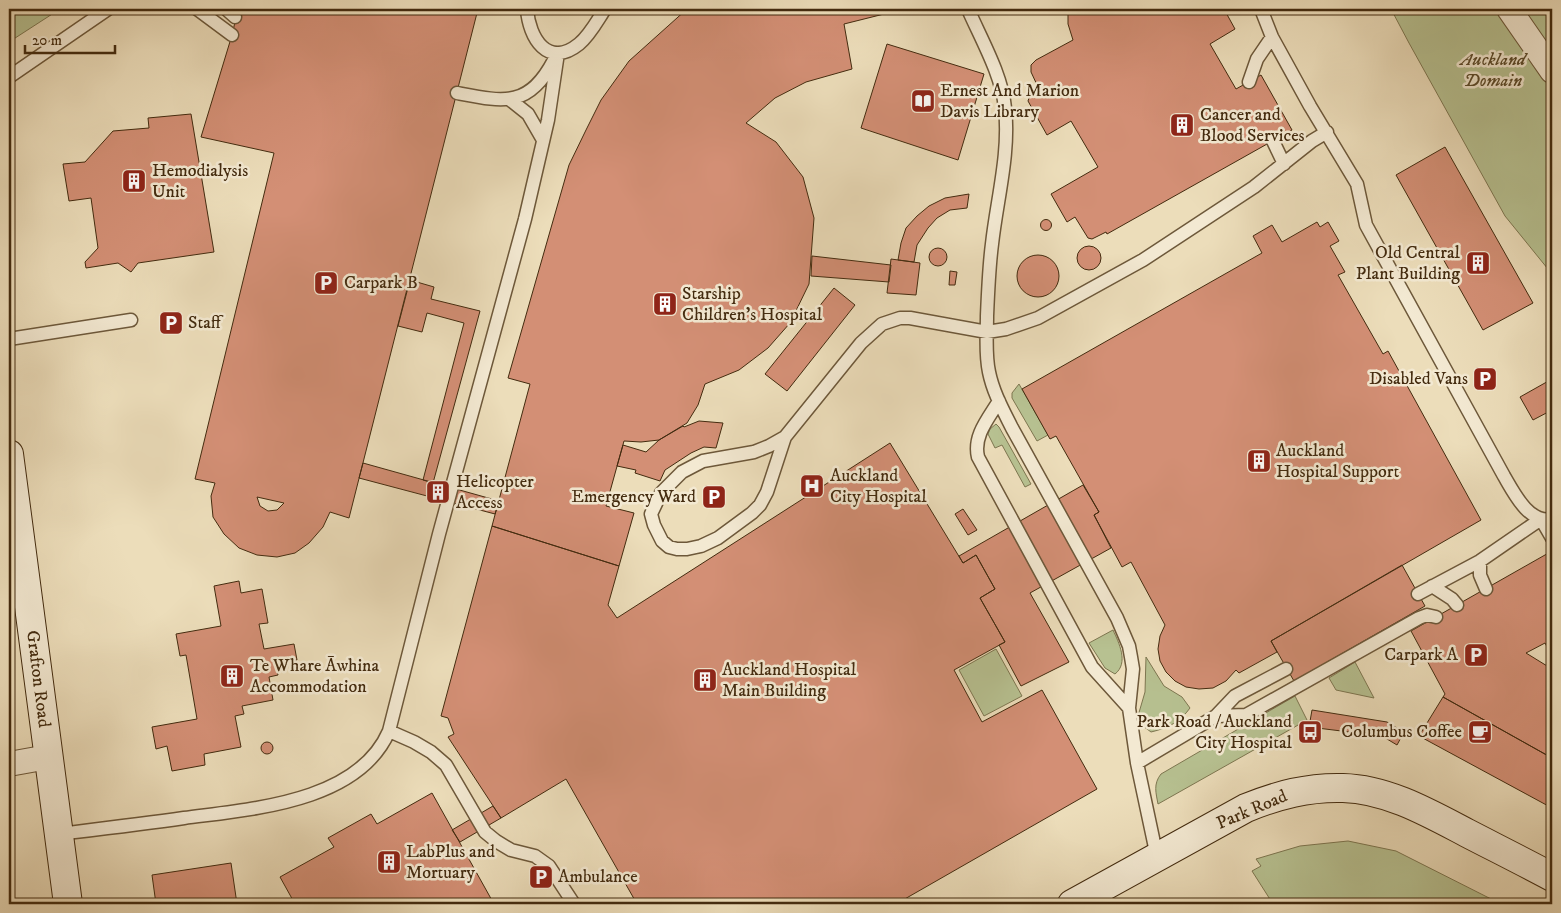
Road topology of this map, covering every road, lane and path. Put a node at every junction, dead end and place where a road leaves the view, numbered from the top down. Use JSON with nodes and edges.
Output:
{"nodes":[{"id":1,"x":108,"y":9,"type":"edge"},
{"id":2,"x":197,"y":9,"type":"edge"},
{"id":3,"x":527,"y":9,"type":"edge"},
{"id":4,"x":605,"y":9,"type":"edge"},
{"id":5,"x":968,"y":9,"type":"edge"},
{"id":6,"x":1260,"y":9,"type":"edge"},
{"id":7,"x":1509,"y":9,"type":"edge"},
{"id":8,"x":232,"y":35,"type":"dead end"},
{"id":9,"x":1272,"y":37,"type":"junction"},
{"id":10,"x":558,"y":53,"type":"junction"},
{"id":11,"x":1552,"y":71,"type":"edge"},
{"id":12,"x":9,"y":77,"type":"edge"},
{"id":13,"x":1249,"y":82,"type":"dead end"},
{"id":14,"x":457,"y":93,"type":"dead end"},
{"id":15,"x":508,"y":99,"type":"junction"},
{"id":16,"x":1327,"y":132,"type":"junction"},
{"id":17,"x":544,"y":140,"type":"junction"},
{"id":18,"x":1273,"y":141,"type":"dead end"},
{"id":19,"x":1284,"y":164,"type":"junction"},
{"id":20,"x":131,"y":320,"type":"dead end"},
{"id":21,"x":987,"y":332,"type":"junction"},
{"id":22,"x":9,"y":339,"type":"edge"},
{"id":23,"x":998,"y":401,"type":"junction"},
{"id":24,"x":785,"y":437,"type":"junction"},
{"id":25,"x":9,"y":454,"type":"edge"},
{"id":26,"x":1547,"y":519,"type":"edge"},
{"id":27,"x":1552,"y":538,"type":"edge"},
{"id":28,"x":1480,"y":561,"type":"junction"},
{"id":29,"x":1432,"y":586,"type":"junction"},
{"id":30,"x":1486,"y":589,"type":"dead end"},
{"id":31,"x":1418,"y":594,"type":"dead end"},
{"id":32,"x":1456,"y":605,"type":"dead end"},
{"id":33,"x":1436,"y":617,"type":"dead end"},
{"id":34,"x":1286,"y":669,"type":"dead end"},
{"id":35,"x":1129,"y":708,"type":"junction"},
{"id":36,"x":1216,"y":716,"type":"junction"},
{"id":37,"x":389,"y":731,"type":"junction"},
{"id":38,"x":48,"y":757,"type":"junction"},
{"id":39,"x":9,"y":764,"type":"edge"},
{"id":40,"x":1137,"y":764,"type":"junction"},
{"id":41,"x":59,"y":834,"type":"junction"},
{"id":42,"x":1157,"y":857,"type":"junction"},
{"id":43,"x":1552,"y":877,"type":"edge"},
{"id":44,"x":68,"y":904,"type":"edge"},
{"id":45,"x":574,"y":904,"type":"edge"},
{"id":46,"x":1072,"y":904,"type":"edge"}],
"edges":[{"from":1,"to":12,"type":"lane"},
{"from":2,"to":8,"type":"lane"},
{"from":3,"to":10,"type":"lane"},
{"from":4,"to":10,"type":"lane"},
{"from":5,"to":21,"type":"lane"},
{"from":6,"to":9,"type":"lane"},
{"from":7,"to":11,"type":"street"},
{"from":9,"to":13,"type":"lane"},
{"from":9,"to":16,"type":"lane"},
{"from":10,"to":15,"type":"lane"},
{"from":10,"to":17,"type":"lane"},
{"from":14,"to":15,"type":"lane"},
{"from":15,"to":17,"type":"lane"},
{"from":16,"to":19,"type":"lane"},
{"from":16,"to":26,"type":"lane"},
{"from":17,"to":37,"type":"lane"},
{"from":18,"to":19,"type":"lane"},
{"from":19,"to":21,"type":"lane"},
{"from":20,"to":22,"type":"lane"},
{"from":21,"to":23,"type":"lane"},
{"from":21,"to":24,"type":"lane"},
{"from":23,"to":35,"type":"lane"},
{"from":23,"to":35,"type":"lane"},
{"from":24,"to":24,"type":"lane"},
{"from":25,"to":38,"type":"main road","name":"Grafton Road"},
{"from":26,"to":27,"type":"lane"},
{"from":26,"to":28,"type":"lane"},
{"from":28,"to":29,"type":"lane"},
{"from":28,"to":30,"type":"lane"},
{"from":29,"to":31,"type":"lane"},
{"from":29,"to":32,"type":"lane"},
{"from":33,"to":36,"type":"lane"},
{"from":34,"to":36,"type":"lane"},
{"from":35,"to":40,"type":"lane"},
{"from":36,"to":40,"type":"lane"},
{"from":37,"to":41,"type":"lane"},
{"from":37,"to":45,"type":"lane"},
{"from":38,"to":39,"type":"street"},
{"from":38,"to":41,"type":"main road","name":"Grafton Road"},
{"from":40,"to":42,"type":"lane"},
{"from":41,"to":44,"type":"main road","name":"Grafton Road"},
{"from":42,"to":43,"type":"main road","name":"Park Road"},
{"from":42,"to":46,"type":"main road","name":"Park Road"}]}
